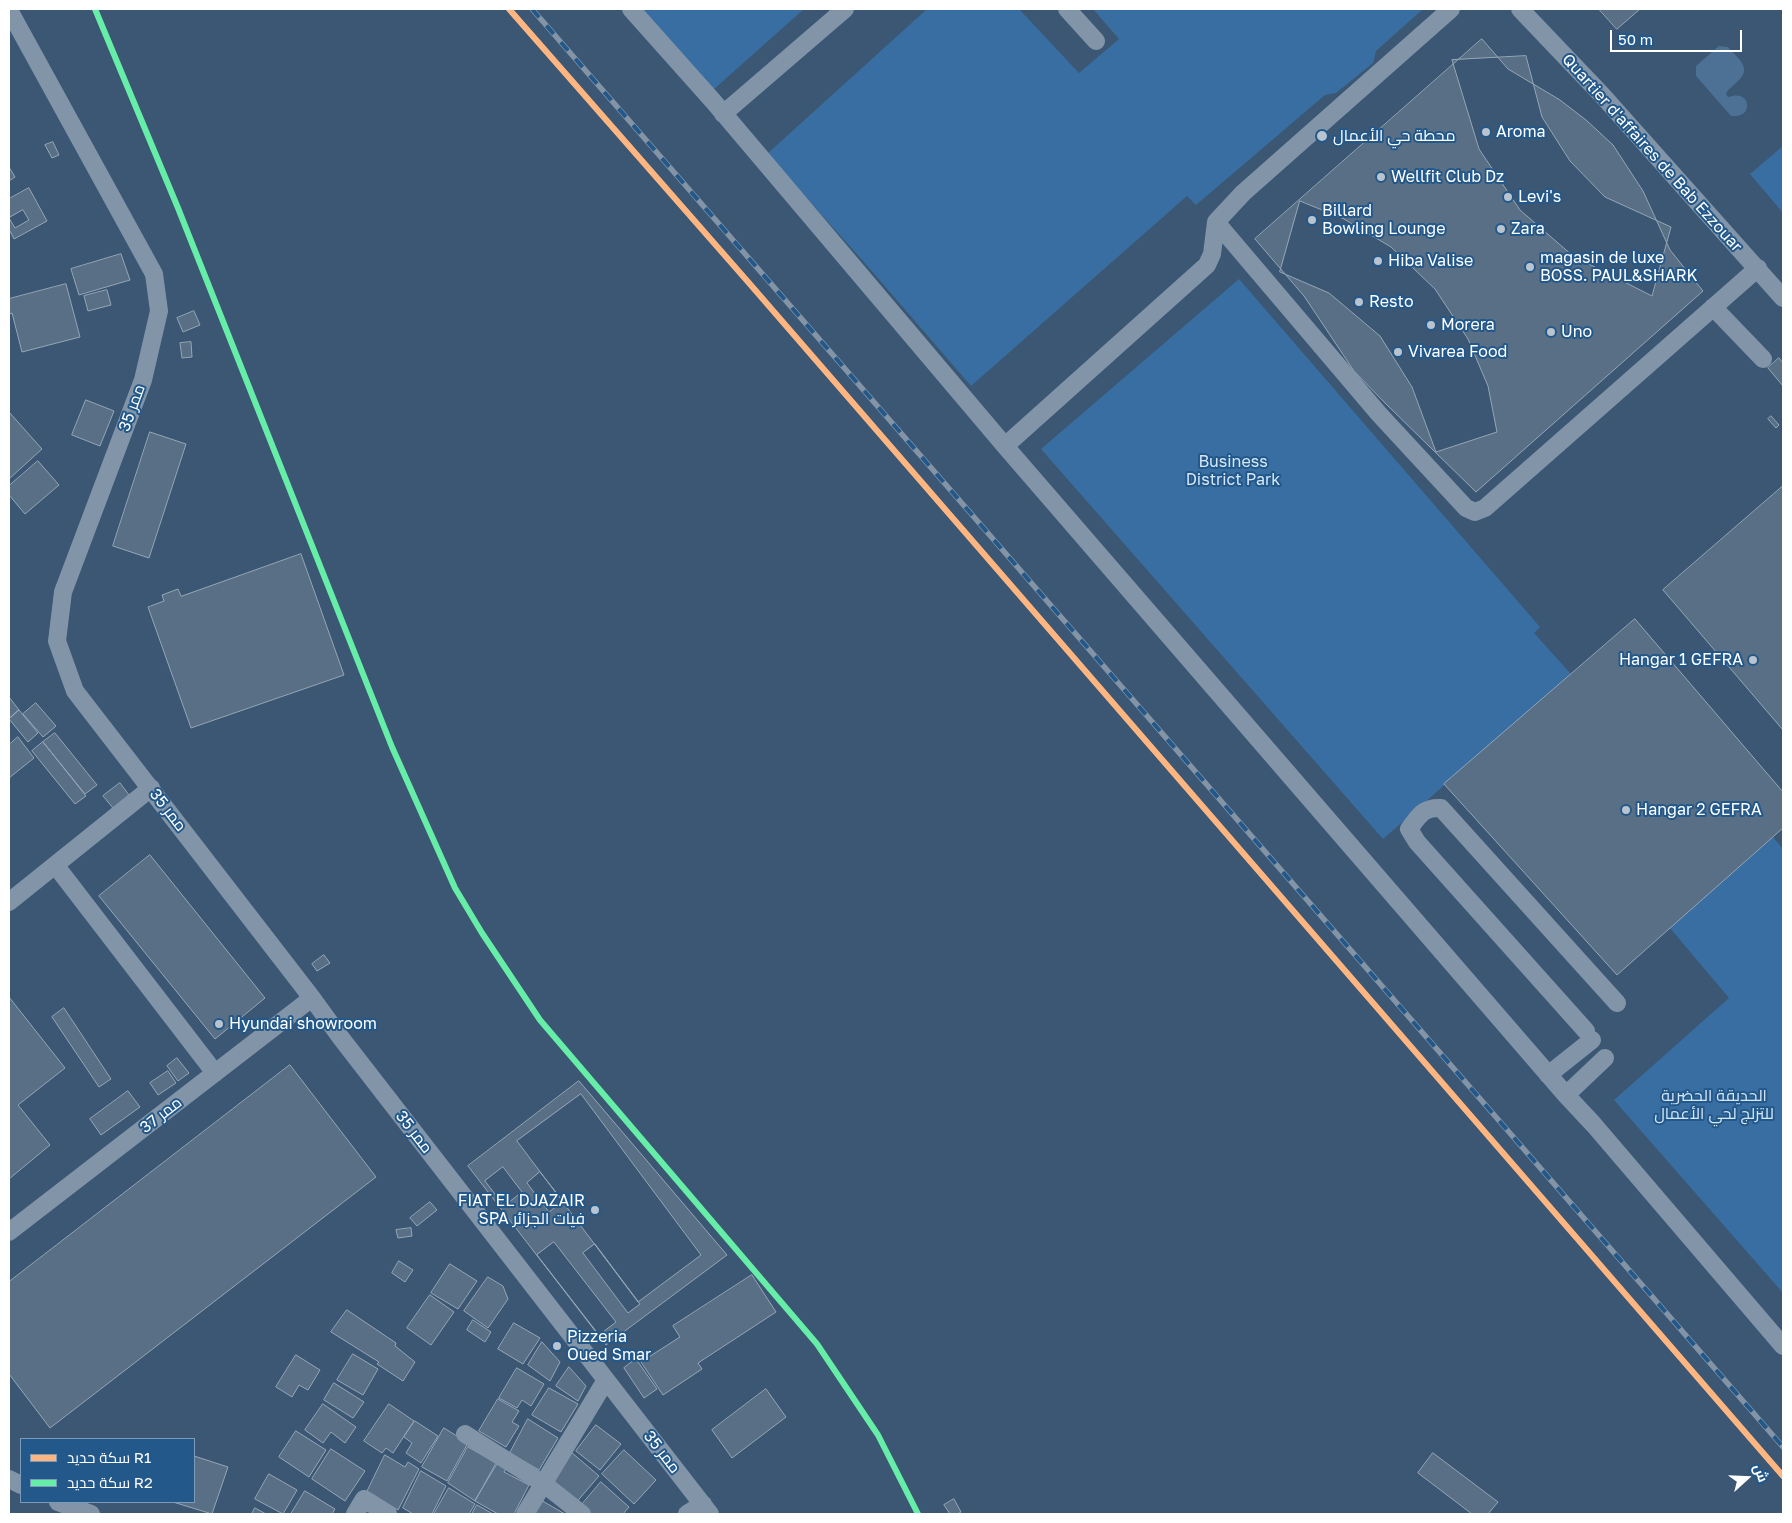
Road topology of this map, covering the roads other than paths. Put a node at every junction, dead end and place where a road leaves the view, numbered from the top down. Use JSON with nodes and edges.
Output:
{"nodes":[{"id":1,"x":631,"y":9,"type":"edge"},
{"id":2,"x":845,"y":9,"type":"edge"},
{"id":3,"x":1067,"y":9,"type":"edge"},
{"id":4,"x":1451,"y":9,"type":"edge"},
{"id":5,"x":1520,"y":9,"type":"edge"},
{"id":6,"x":10,"y":16,"type":"edge"},
{"id":7,"x":1096,"y":42,"type":"dead end"},
{"id":8,"x":723,"y":114,"type":"junction"},
{"id":9,"x":1216,"y":222,"type":"junction"},
{"id":10,"x":1758,"y":268,"type":"junction"},
{"id":11,"x":1783,"y":298,"type":"edge"},
{"id":12,"x":1713,"y":307,"type":"junction"},
{"id":13,"x":1763,"y":359,"type":"dead end"},
{"id":14,"x":1005,"y":446,"type":"junction"},
{"id":15,"x":151,"y":788,"type":"junction"},
{"id":16,"x":56,"y":866,"type":"junction"},
{"id":17,"x":9,"y":902,"type":"edge"},
{"id":18,"x":312,"y":998,"type":"junction"},
{"id":19,"x":1617,"y":1003,"type":"dead end"},
{"id":20,"x":1604,"y":1058,"type":"dead end"},
{"id":21,"x":216,"y":1073,"type":"junction"},
{"id":22,"x":1548,"y":1075,"type":"junction"},
{"id":23,"x":1566,"y":1095,"type":"junction"},
{"id":24,"x":9,"y":1232,"type":"edge"},
{"id":25,"x":1783,"y":1346,"type":"edge"},
{"id":26,"x":606,"y":1380,"type":"junction"},
{"id":27,"x":465,"y":1434,"type":"dead end"},
{"id":28,"x":544,"y":1484,"type":"junction"},
{"id":29,"x":61,"y":1503,"type":"edge"},
{"id":30,"x":706,"y":1509,"type":"edge"},
{"id":31,"x":91,"y":1514,"type":"edge"},
{"id":32,"x":355,"y":1514,"type":"edge"},
{"id":33,"x":388,"y":1514,"type":"edge"},
{"id":34,"x":525,"y":1514,"type":"edge"},
{"id":35,"x":582,"y":1514,"type":"edge"},
{"id":36,"x":687,"y":1514,"type":"edge"}],
"edges":[{"from":1,"to":8,"type":"street"},
{"from":2,"to":8,"type":"street"},
{"from":3,"to":7,"type":"street"},
{"from":4,"to":9,"type":"street"},
{"from":5,"to":10,"type":"street","name":"Quartier d'affaires de Bab Ezzouar"},
{"from":6,"to":15,"type":"street","name":"ممر 35"},
{"from":8,"to":14,"type":"street"},
{"from":9,"to":12,"type":"street"},
{"from":9,"to":14,"type":"street"},
{"from":10,"to":11,"type":"street","name":"Quartier d'affaires de Bab Ezzouar"},
{"from":10,"to":12,"type":"street"},
{"from":12,"to":13,"type":"street"},
{"from":14,"to":22,"type":"street"},
{"from":15,"to":16,"type":"street"},
{"from":15,"to":18,"type":"street","name":"ممر 35"},
{"from":16,"to":17,"type":"street"},
{"from":16,"to":21,"type":"street"},
{"from":18,"to":21,"type":"street","name":"ممر 37"},
{"from":18,"to":26,"type":"street","name":"ممر 35"},
{"from":19,"to":22,"type":"street"},
{"from":20,"to":23,"type":"street"},
{"from":21,"to":24,"type":"street","name":"ممر 37"},
{"from":22,"to":23,"type":"street"},
{"from":23,"to":25,"type":"street"},
{"from":26,"to":28,"type":"street"},
{"from":26,"to":30,"type":"street","name":"ممر 35"},
{"from":27,"to":28,"type":"street"},
{"from":28,"to":34,"type":"street"},
{"from":28,"to":35,"type":"street"},
{"from":29,"to":31,"type":"street"},
{"from":30,"to":36,"type":"street"},
{"from":32,"to":33,"type":"street"}]}
